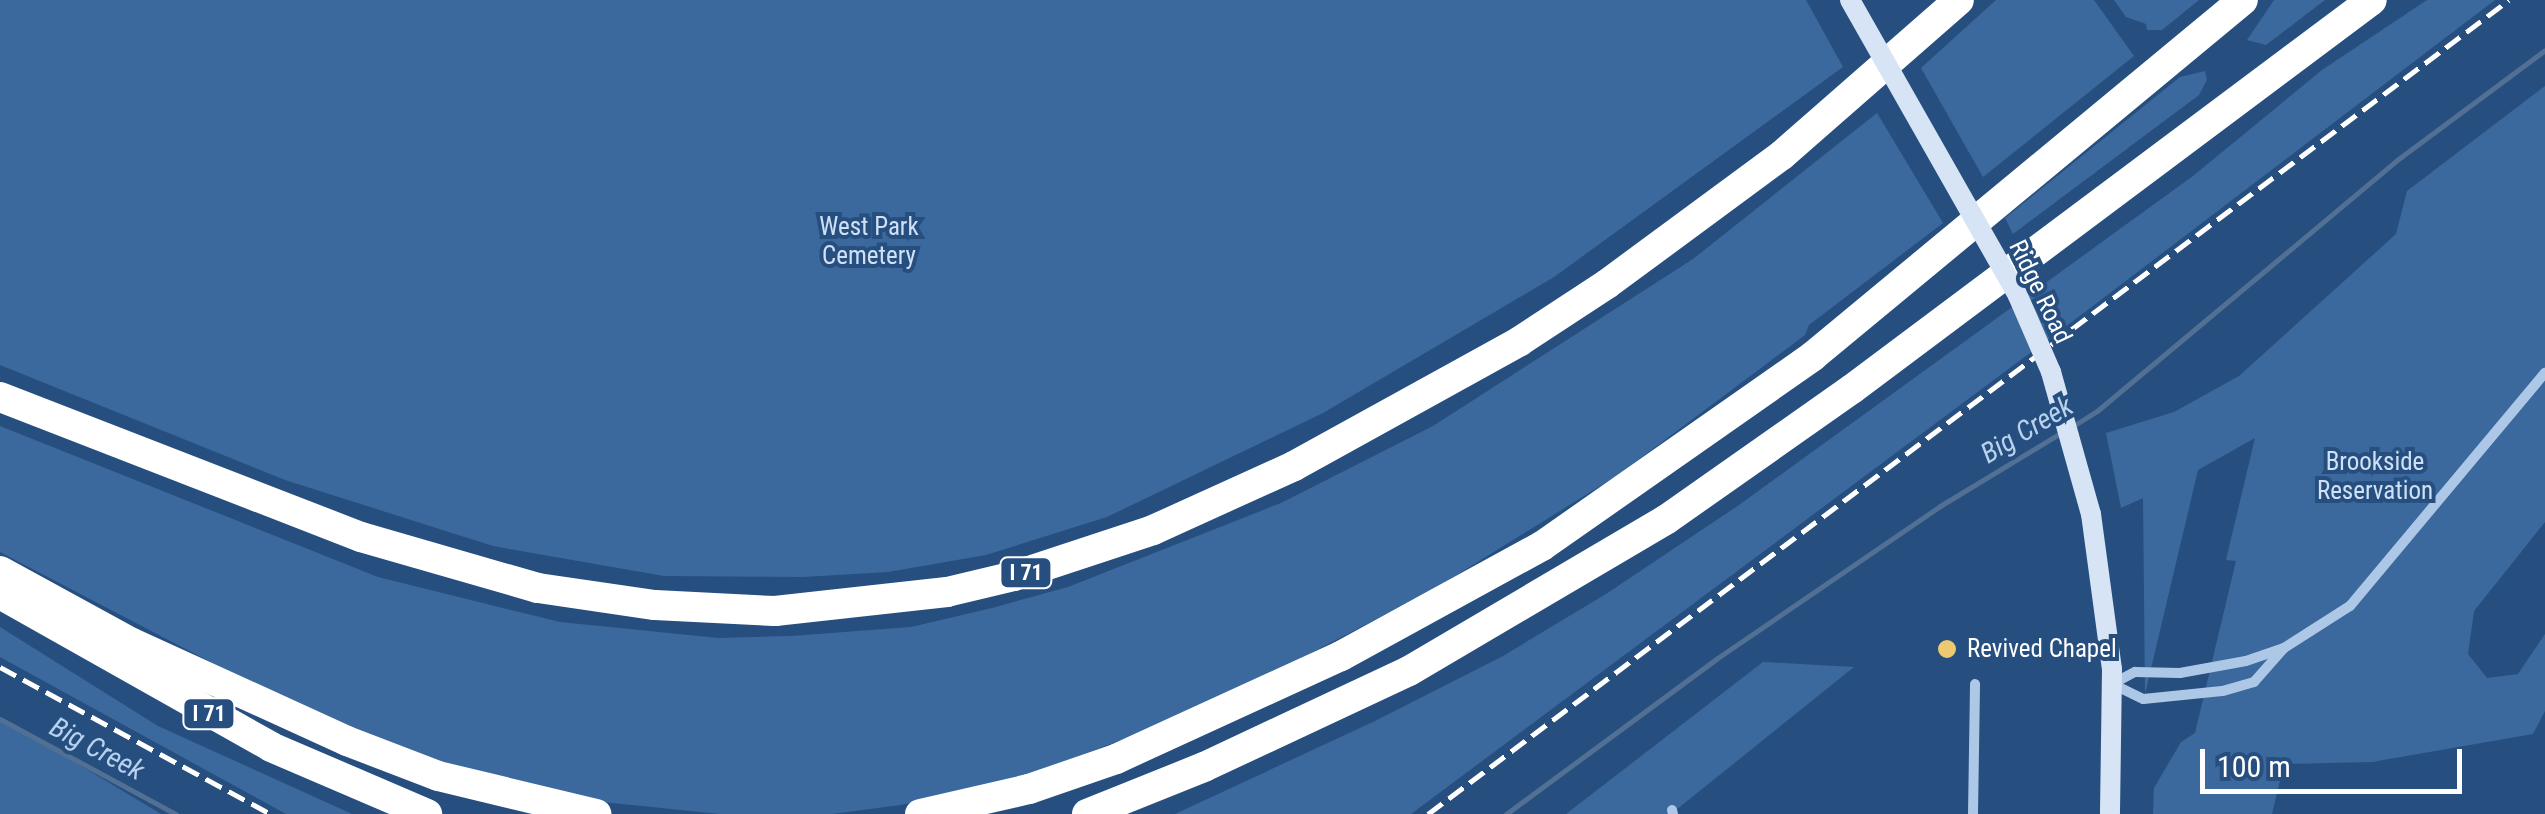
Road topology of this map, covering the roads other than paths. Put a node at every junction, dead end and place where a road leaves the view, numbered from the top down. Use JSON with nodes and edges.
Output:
{"nodes":[{"id":1,"x":1850,"y":0,"type":"edge"},
{"id":2,"x":1957,"y":0,"type":"edge"},
{"id":3,"x":2243,"y":0,"type":"edge"},
{"id":4,"x":2372,"y":0,"type":"edge"},
{"id":5,"x":2545,"y":373,"type":"edge"},
{"id":6,"x":0,"y":396,"type":"edge"},
{"id":7,"x":0,"y":571,"type":"edge"},
{"id":8,"x":0,"y":594,"type":"edge"},
{"id":9,"x":2284,"y":648,"type":"junction"},
{"id":10,"x":1974,"y":684,"type":"dead end"},
{"id":11,"x":2112,"y":684,"type":"junction"},
{"id":12,"x":426,"y":814,"type":"edge"},
{"id":13,"x":596,"y":814,"type":"edge"},
{"id":14,"x":920,"y":814,"type":"edge"},
{"id":15,"x":1087,"y":814,"type":"edge"},
{"id":16,"x":1972,"y":814,"type":"edge"},
{"id":17,"x":2110,"y":814,"type":"edge"}],
"edges":[{"from":1,"to":11,"type":"main road","name":"Ridge Road","bridge":true},
{"from":2,"to":6,"type":"highway","number":"I 71"},
{"from":3,"to":14,"type":"highway"},
{"from":4,"to":15,"type":"highway"},
{"from":5,"to":9,"type":"street"},
{"from":7,"to":13,"type":"highway"},
{"from":8,"to":12,"type":"highway","number":"I 71"},
{"from":9,"to":11,"type":"street"},
{"from":9,"to":11,"type":"street"},
{"from":10,"to":16,"type":"street"},
{"from":11,"to":17,"type":"main road","name":"Ridge Road"}]}
